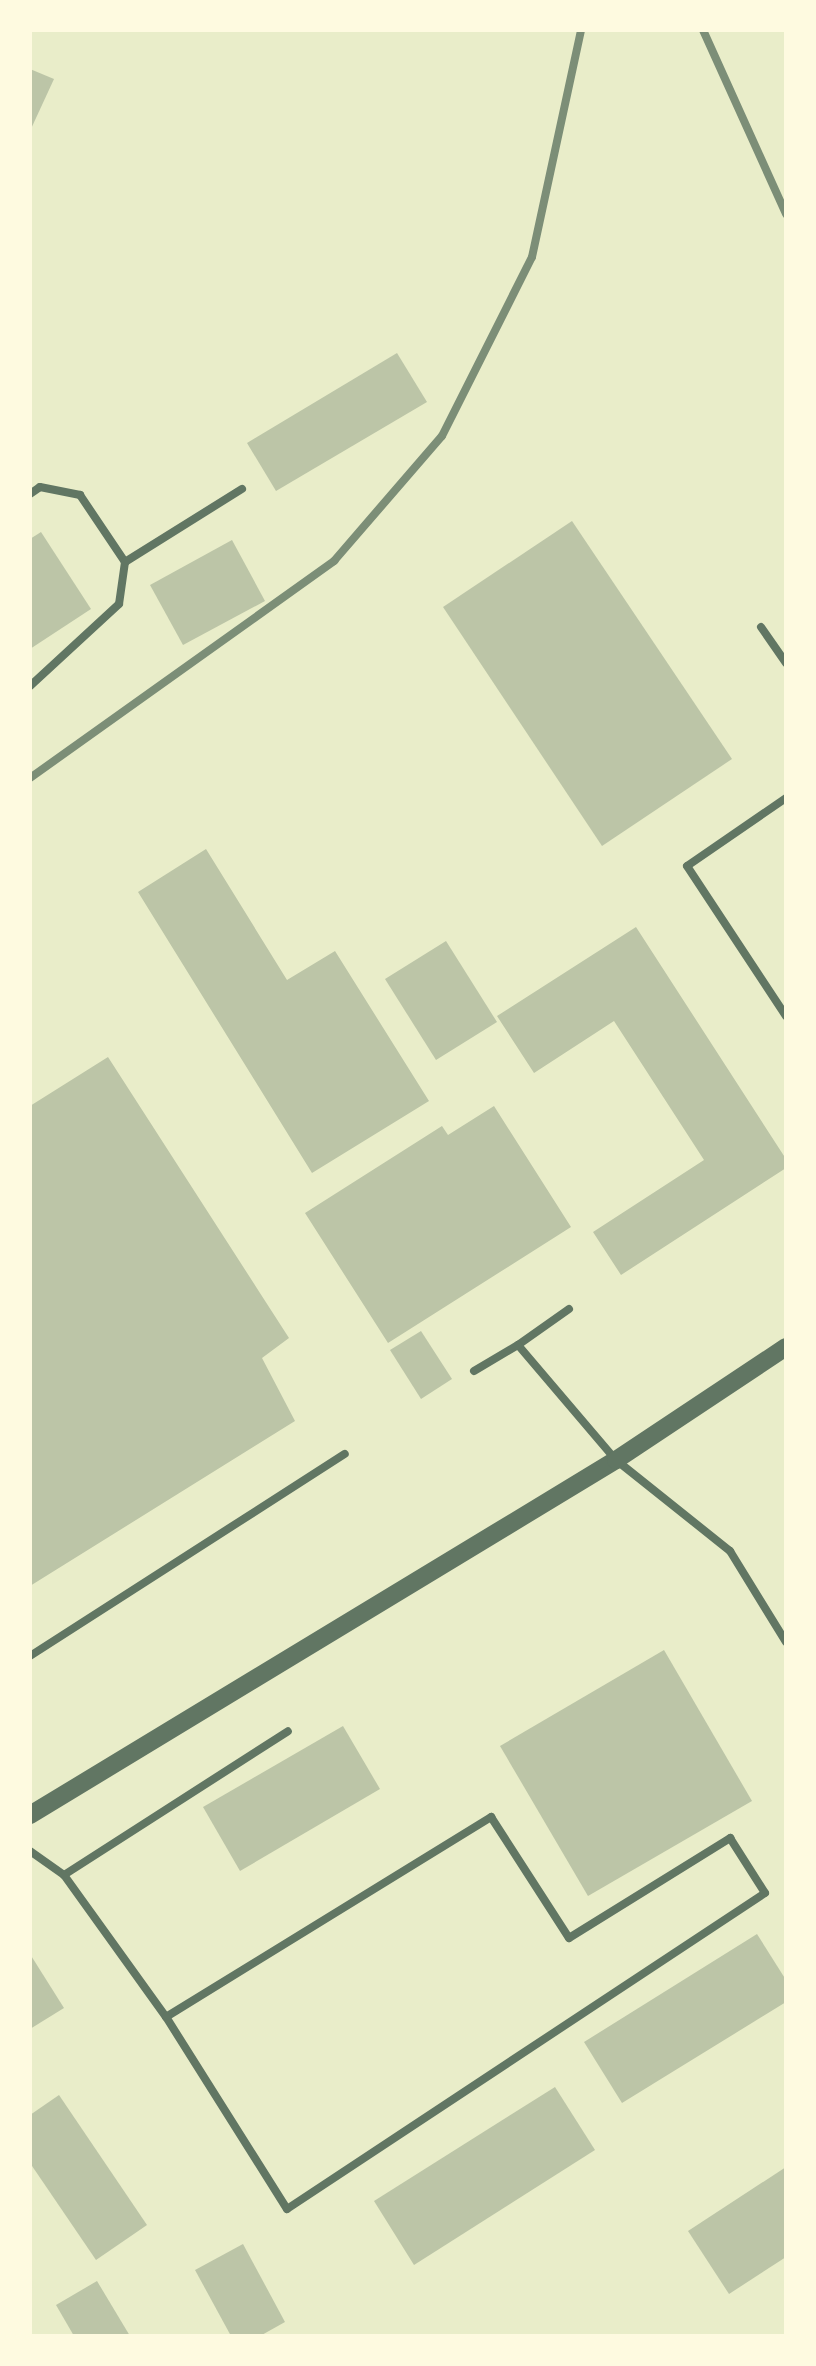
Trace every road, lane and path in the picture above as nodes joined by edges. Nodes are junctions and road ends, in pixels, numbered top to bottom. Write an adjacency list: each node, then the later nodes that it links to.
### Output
1 (242, 489): 3 (lane)
2 (30, 494): 3 (lane)
3 (125, 562): 6 (lane)
4 (761, 627): 5 (lane)
5 (786, 664)
6 (30, 686)
7 (786, 798): 8 (lane)
8 (786, 1016)
9 (569, 1309): 10 (lane)
10 (518, 1345): 12 (lane); 14 (lane)
11 (786, 1347): 14 (street)
12 (474, 1371)
13 (345, 1454): 16 (lane)
14 (616, 1460): 15 (lane); 18 (street)
15 (786, 1642)
16 (30, 1656)
17 (288, 1732): 20 (lane)
18 (30, 1815)
19 (30, 1851): 20 (lane)
20 (64, 1875): 21 (lane)
21 (166, 2018): 21 (lane)

